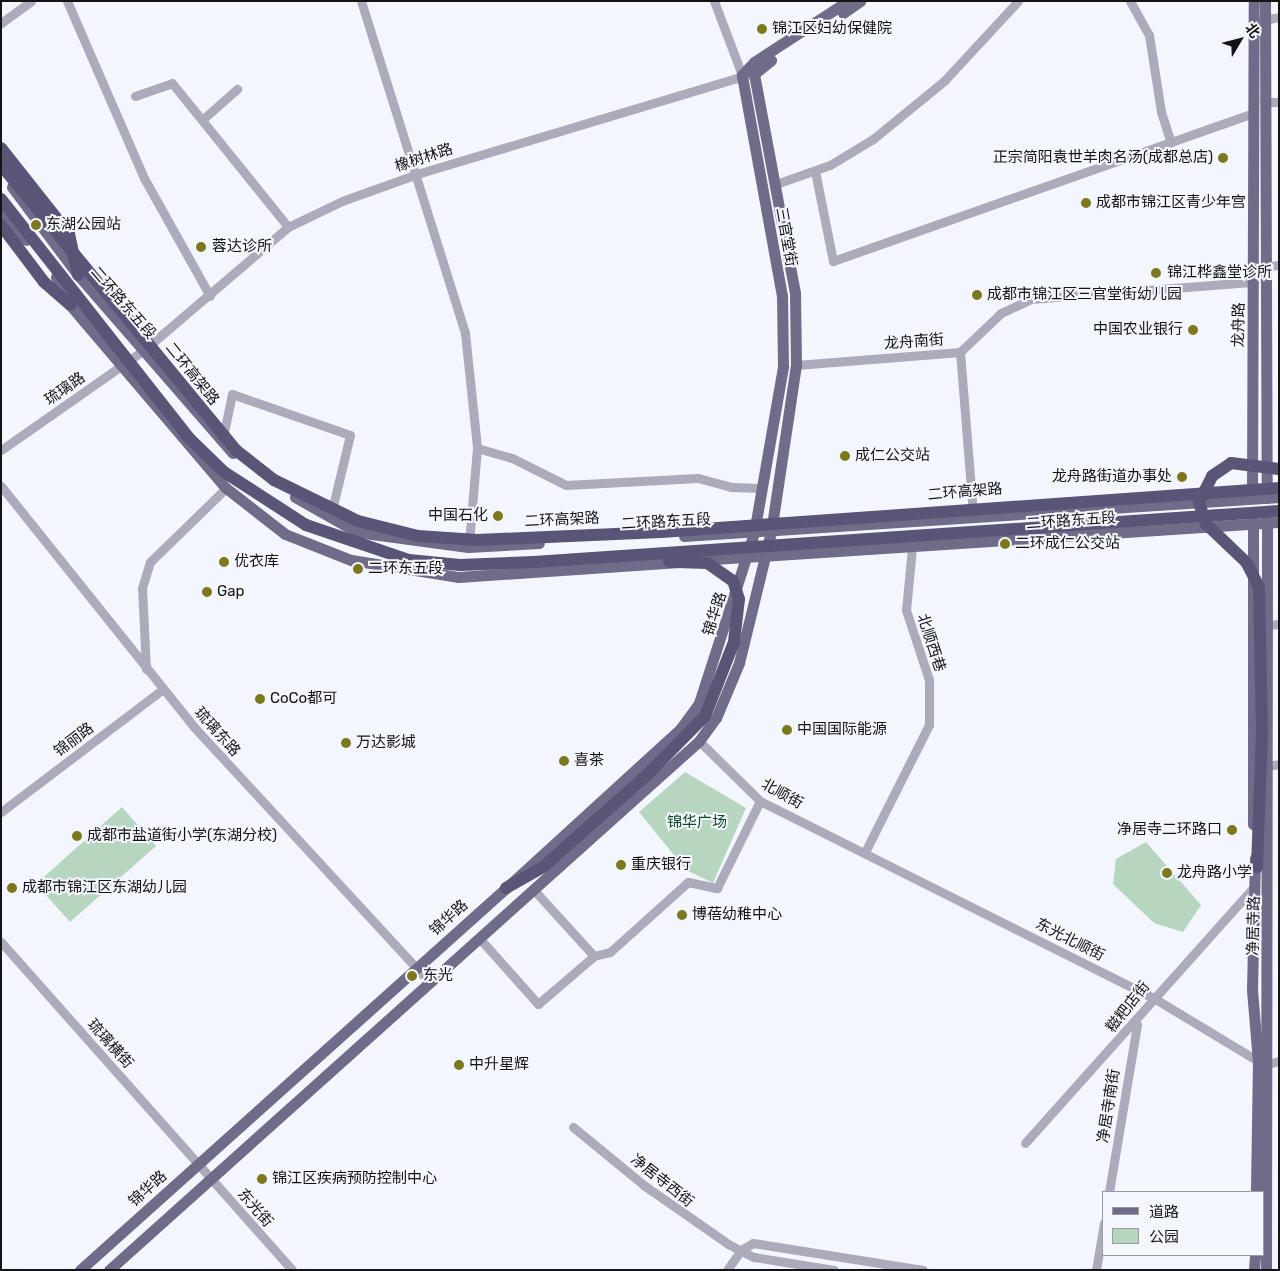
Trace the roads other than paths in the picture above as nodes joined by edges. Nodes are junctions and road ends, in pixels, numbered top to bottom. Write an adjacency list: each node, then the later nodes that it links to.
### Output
1 (31, 1): 13 (street)
2 (67, 1): 36 (street)
3 (361, 1): 27 (street)
4 (714, 1): 15 (street)
5 (848, 1): 15 (main road)
6 (860, 1): 14 (main road)
7 (1018, 1): 25 (street)
8 (1130, 1): 22 (street)
9 (1254, 1): 12 (main road, 龙舟路)
10 (1265, 1): 12 (main road)
11 (1279, 17): 12 (street)
12 (1260, 21): 18 (main road, 净居寺路); 20 (main road, 龙舟路)
13 (1, 23)
14 (754, 74): 15 (street, 橡树林路); 28 (main road, 三官堂街)
15 (742, 75): 27 (street, 橡树林路); 48 (main road, 三官堂街)
16 (237, 89): 21 (street)
17 (135, 96): 21 (street)
18 (1264, 102): 19 (street); 33 (main road, 净居寺路)
19 (1279, 102)
20 (1253, 113): 22 (street); 35 (main road, 龙舟路)
21 (202, 120): 32 (street)
22 (1171, 142): 25 (street)
23 (1, 148): 34 (highway)
24 (1, 165): 49 (highway, 二环高架路)
25 (815, 170): 28 (street)
26 (1, 173): 34 (main road, 二环路东五段)
27 (417, 174): 32 (street, 橡树林路); 43 (street)
28 (776, 184): 40 (main road, 三官堂街)
29 (1, 199): 63 (highway)
30 (1, 210): 37 (main road, 二环路东五段)
31 (1, 225): 37 (highway)
32 (288, 227): 36 (street, 橡树林路)
33 (1274, 266): 50 (main road, 净居寺路)
34 (78, 275): 38 (main road, 二环路东五段)
35 (1254, 282): 39 (street, 龙舟南街); 51 (main road, 龙舟路)
36 (210, 296): 38 (street, 橡树林路)
37 (70, 305): 41 (main road, 二环路东五段)
38 (144, 350): 41 (street, 琉璃路); 42 (main road, 二环路东五段)
39 (960, 352): 40 (street, 龙舟南街); 53 (street)
40 (796, 365): 57 (main road, 三官堂街)
41 (121, 366): 44 (street, 琉璃路); 47 (main road, 二环路东五段)
42 (221, 442): 54 (main road, 二环路东五段); 54 (street)
43 (477, 448): 48 (street); 59 (street)
44 (1, 450)
45 (1279, 469): 72 (highway)
46 (1, 486): 65 (street, 琉璃东路)
47 (226, 488): 62 (main road, 二环路东五段); 65 (street)
48 (761, 488): 58 (main road, 三官堂街)
49 (1279, 488)
50 (1273, 498): 51 (main road, 二环路东五段); 55 (main road, 净居寺路)
51 (1252, 500): 53 (main road, 二环路东五段); 56 (main road, 净居寺路)
52 (1279, 511): 63 (highway)
53 (973, 516): 57 (main road, 二环路东五段)
54 (330, 517): 59 (main road, 二环路东五段)
55 (1273, 522): 56 (main road, 二环路东五段); 64 (main road, 净居寺路)
56 (1253, 523): 60 (main road, 二环路东五段); 72 (main road, 净居寺路)
57 (771, 532): 58 (main road, 二环路东五段); 61 (main road)
58 (754, 533): 59 (main road, 二环路东五段); 62 (main road, 锦华路)
59 (468, 547)
60 (912, 548): 61 (main road, 二环路东五段); 71 (street, 北顺西巷)
61 (765, 556): 62 (main road, 二环路东五段); 67 (main road)
62 (746, 557): 73 (main road, 锦华路)
63 (534, 562): 73 (highway)
64 (1274, 625): 68 (main road, 净居寺路)
65 (146, 669): 66 (street, 琉璃东路)
66 (163, 689): 70 (street, 锦丽路); 79 (street, 琉璃东路)
67 (699, 741): 69 (street, 北顺街); 75 (main road)
68 (1273, 765): 83 (main road, 净居寺路)
69 (760, 801): 71 (street, 北顺街); 78 (street)
70 (1, 812)
71 (865, 852): 81 (street, 东光北顺街)
72 (1257, 867): 74 (main road, 净居寺路)
73 (506, 888): 79 (main road, 锦华路)
74 (1253, 888): 81 (street, 糍粑店街); 83 (main road, 净居寺路)
75 (533, 889): 78 (street); 80 (main road)
76 (481, 940): 78 (street)
77 (1, 942): 86 (street, 琉璃横街)
78 (594, 956)
79 (416, 968): 80 (street, 琉璃东路); 86 (main road, 锦华路)
80 (429, 982): 87 (main road)
81 (1152, 997): 82 (street, 糍粑店街); 83 (street, 东光北顺街)
82 (1137, 1024): 85 (street, 糍粑店街); 88 (street, 净居寺南街)
83 (1268, 1062): 89 (main road, 净居寺路); 101 (main road, 净居寺路)
84 (573, 1127): 91 (street, 净居寺西街)
85 (1025, 1143)
86 (198, 1164): 87 (street, 东光街); 93 (main road, 锦华路)
87 (211, 1178): 94 (main road); 95 (street, 东光街)
88 (1109, 1191)
89 (1256, 1191)
90 (1102, 1235): 99 (street)
91 (740, 1250): 96 (street); 97 (street, 净居寺西街); 98 (street)
92 (1255, 1256): 100 (main road)
93 (80, 1270)
94 (109, 1270)
95 (292, 1270)
96 (727, 1270)
97 (834, 1270)
98 (923, 1270)
99 (1096, 1270)
100 (1254, 1270)
101 (1266, 1270)

